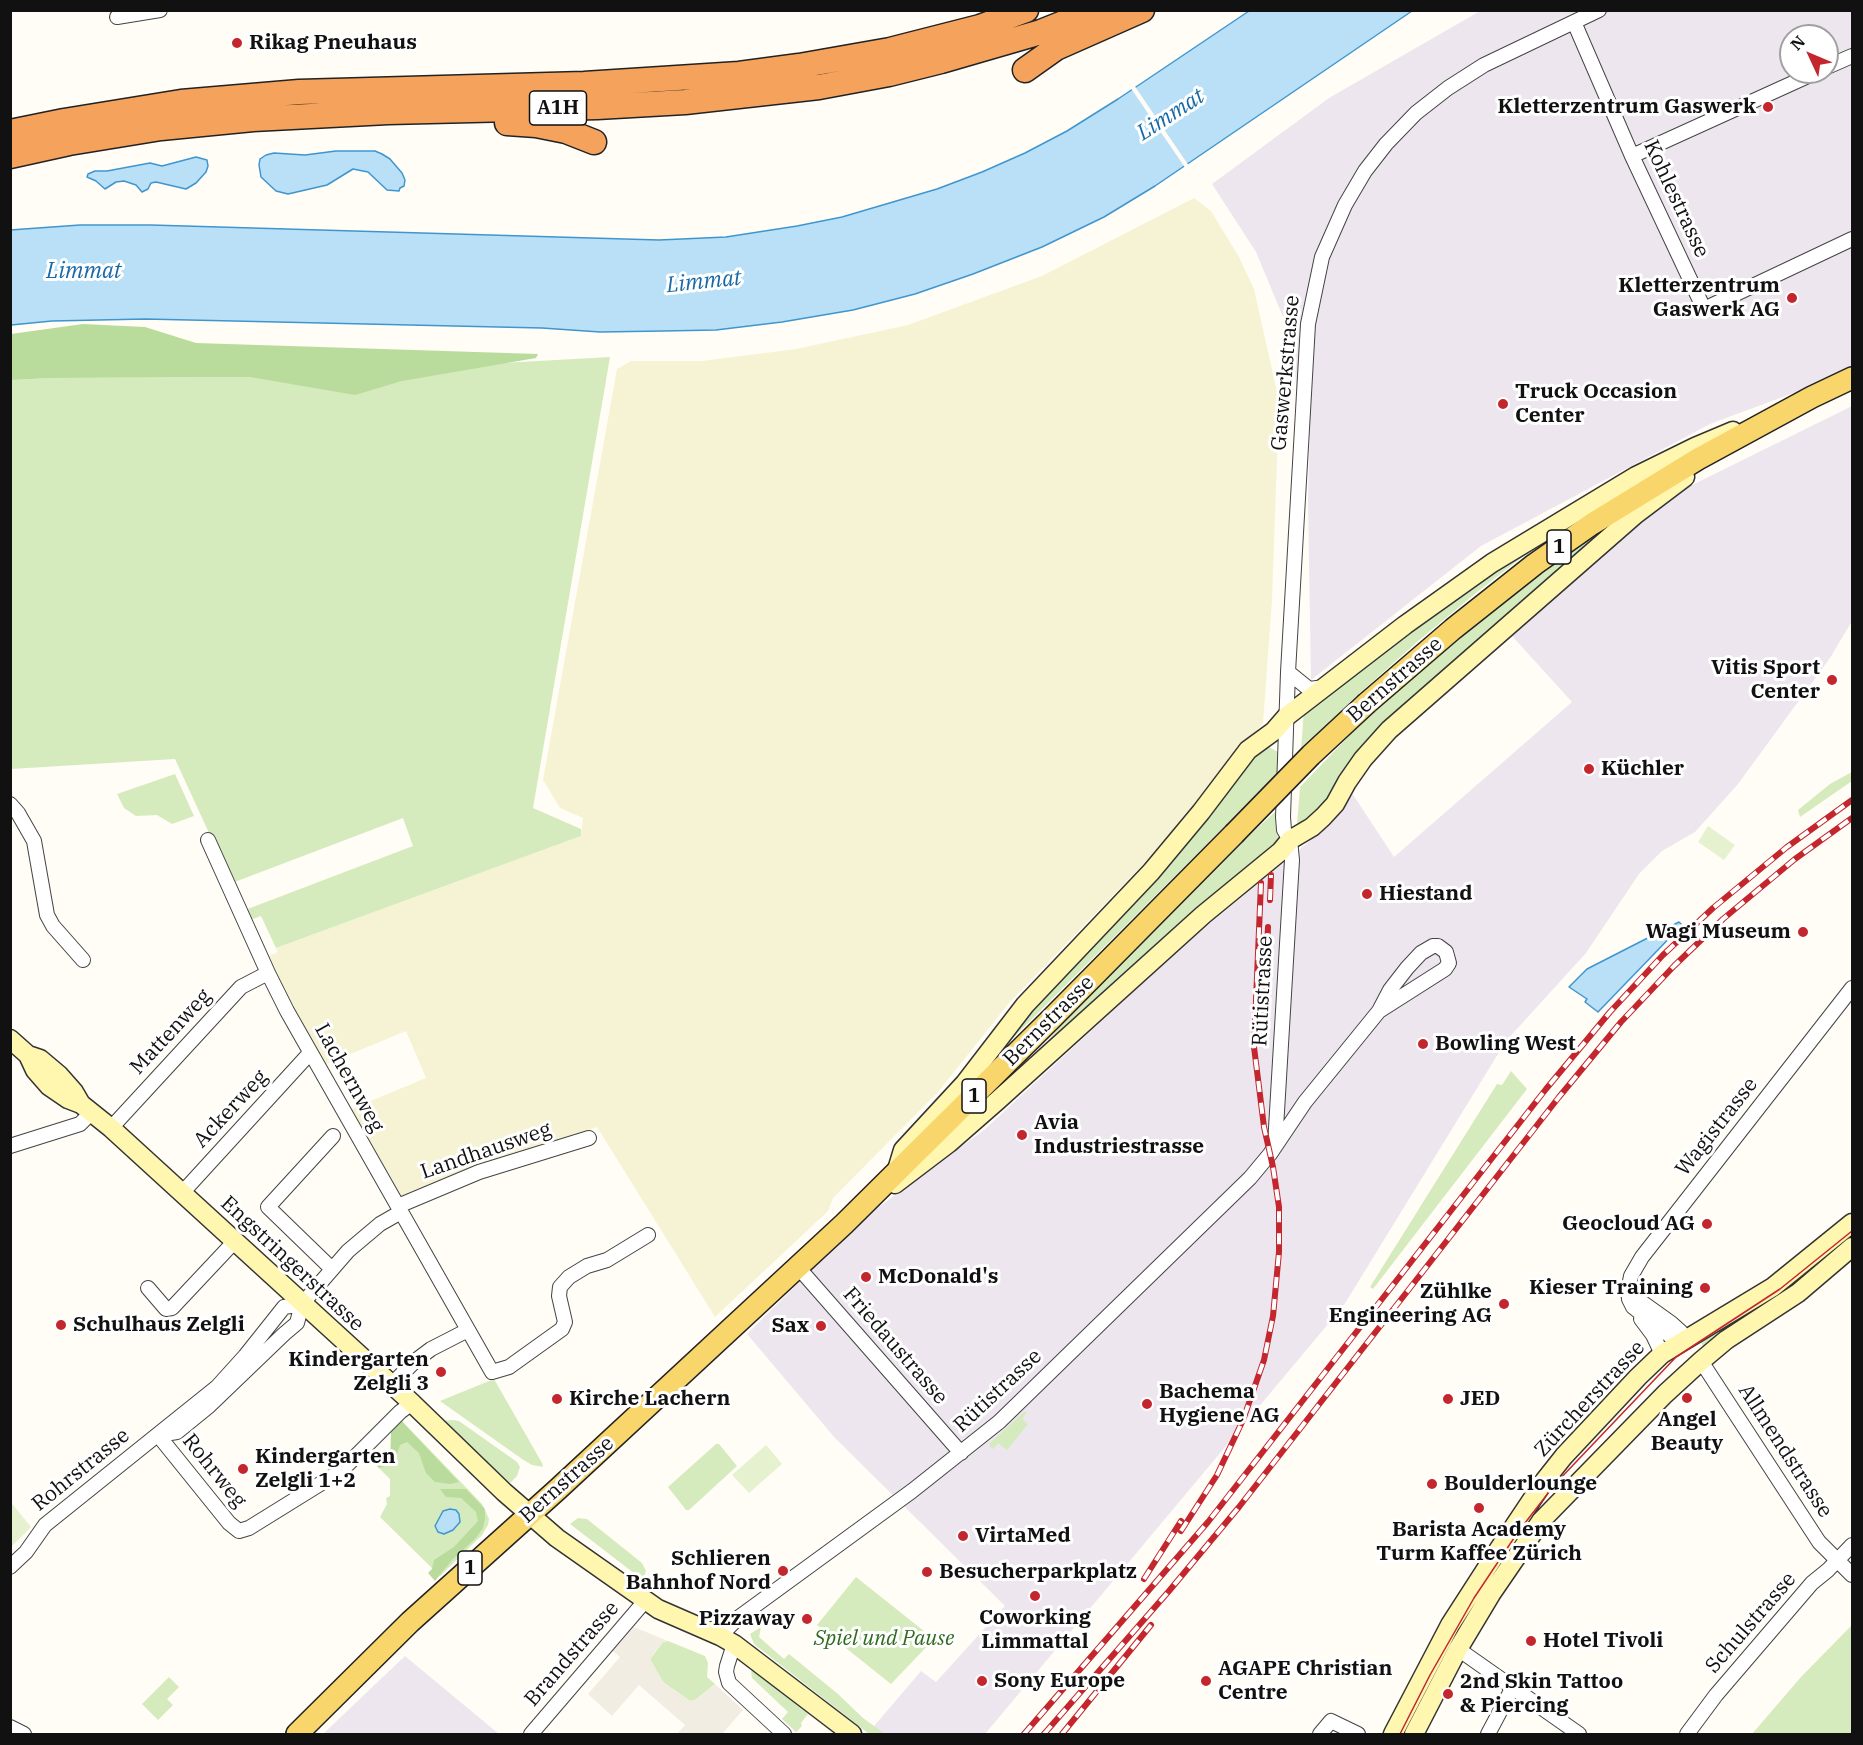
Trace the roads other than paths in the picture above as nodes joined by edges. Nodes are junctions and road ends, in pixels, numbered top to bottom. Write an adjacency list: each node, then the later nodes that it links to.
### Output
1 (160, 10): 6 (street)
2 (1026, 10): 11 (highway, A1H)
3 (1096, 10): 10 (highway, A1H)
4 (1142, 10): 8 (highway)
5 (1599, 10): 7 (street, Gaswerkstrasse)
6 (117, 17)
7 (1574, 22): 14 (street, Kohlestrasse); 19 (street, Gaswerkstrasse)
8 (1025, 70)
9 (1791, 84): 14 (street)
10 (388, 112): 12 (highway); 13 (highway, A1H)
11 (10, 132)
12 (594, 142)
13 (10, 156)
14 (1632, 156): 15 (street, Kohlestrasse)
15 (1852, 239)
16 (1852, 378): 17 (main road, Bernstrasse / 1)
17 (1812, 397): 18 (main road, Bernstrasse / 1); 20 (main road)
18 (1772, 420): 24 (main road); 37 (main road, Bernstrasse / 1, bridge)
19 (1288, 672): 20 (street); 21 (street, Gaswerkstrasse)
20 (1325, 687): 21 (main road)
21 (1287, 716): 24 (street, Gaswerkstrasse); 37 (main road)
22 (10, 804): 25 (street)
23 (208, 840): 26 (street, Lachernweg)
24 (1290, 840): 35 (street, Rütistrasse); 40 (main road)
25 (83, 960)
26 (268, 973): 30 (street, Lachernweg); 32 (street, Mattenweg)
27 (1852, 988): 48 (street, Wagistrasse)
28 (1379, 1011): 28 (street); 35 (street, Rütistrasse)
29 (10, 1039): 31 (main road, Engstringerstrasse)
30 (310, 1053): 38 (street, Ackerweg); 39 (street, Lachernweg)
31 (86, 1108): 32 (main road, Engstringerstrasse); 36 (street)
32 (111, 1128): 38 (main road, Engstringerstrasse)
33 (333, 1136): 46 (street)
34 (589, 1138): 39 (street, Landhausweg)
35 (1275, 1145): 57 (street, Rütistrasse)
36 (10, 1146)
37 (895, 1174): 40 (main road, Bernstrasse / 1)
38 (182, 1193): 43 (main road, Engstringerstrasse)
39 (399, 1209): 46 (street, Landhausweg); 50 (street, Lachernweg)
40 (852, 1216): 45 (main road, Bernstrasse / 1)
41 (1852, 1223): 51 (main road, Zürcherstrasse)
42 (648, 1235): 50 (street, Lachernweg)
43 (235, 1241): 47 (street); 49 (main road, Engstringerstrasse)
44 (1852, 1247): 53 (main road)
45 (797, 1266): 57 (street, Friedaustrasse); 58 (main road, Bernstrasse / 1)
46 (332, 1269): 49 (street, Landhausweg)
47 (148, 1288)
48 (1631, 1303): 51 (street); 52 (street)
49 (302, 1304): 54 (main road, Engstringerstrasse); 56 (street, Rohrstrasse)
50 (468, 1330): 54 (street)
51 (1682, 1341): 52 (main road, Zürcherstrasse); 53 (main road)
52 (1662, 1354): 75 (main road, Zürcherstrasse)
53 (1701, 1361): 60 (street, Allmendstrasse); 65 (main road)
54 (391, 1385): 55 (main road, Engstringerstrasse)
55 (412, 1403): 56 (street, Rohrweg); 58 (main road, Engstringerstrasse)
56 (158, 1435): 61 (street, Rohrstrasse)
57 (961, 1453): 64 (street, Rütistrasse)
58 (529, 1514): 63 (main road, Engstringerstrasse); 69 (main road, Bernstrasse / 1)
59 (1852, 1545): 60 (street, Schulstrasse)
60 (1833, 1565): 62 (street, Allmendstrasse); 79 (street, Schulstrasse)
61 (10, 1568)
62 (1852, 1575)
63 (645, 1601): 64 (main road, Engstringerstrasse); 70 (street, Brandstrasse)
64 (727, 1640): 71 (street); 72 (main road, Engstringerstrasse)
65 (1458, 1649): 66 (street); 76 (main road)
66 (1513, 1687): 77 (street); 78 (street)
67 (10, 1726): 68 (street)
68 (24, 1734)
69 (297, 1734)
70 (531, 1734)
71 (784, 1734)
72 (852, 1734)
73 (1320, 1734): 74 (street)
74 (1358, 1734)
75 (1393, 1734)
76 (1414, 1734)
77 (1488, 1734)
78 (1579, 1734)
79 (1687, 1734)

